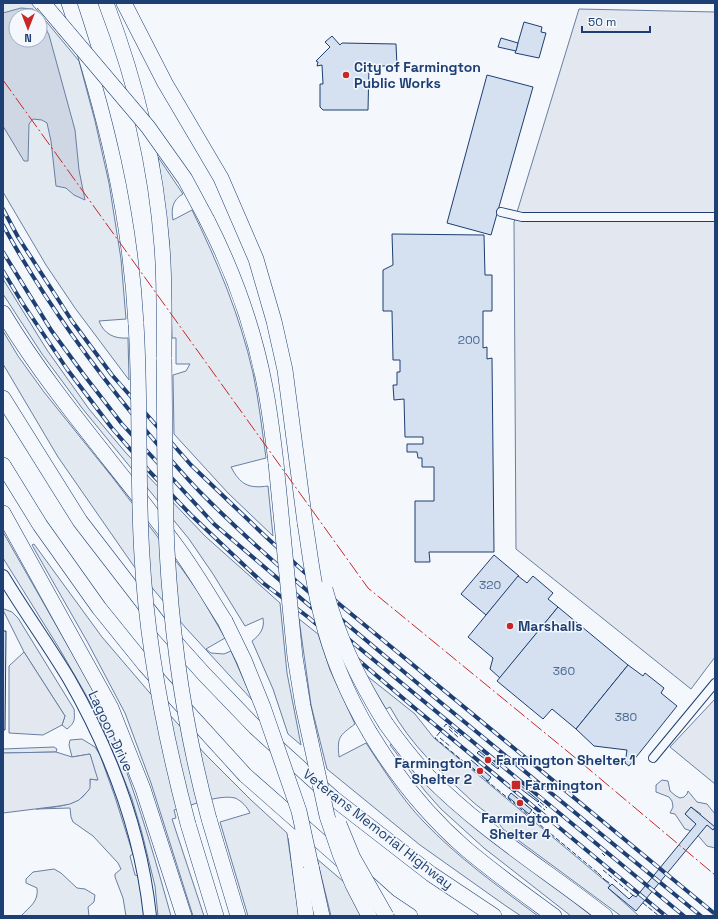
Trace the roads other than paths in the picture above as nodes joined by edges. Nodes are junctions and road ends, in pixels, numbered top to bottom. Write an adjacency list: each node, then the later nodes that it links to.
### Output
1 (43, 3): 15 (highway, bridge)
2 (69, 3): 21 (highway, bridge)
3 (106, 3): 22 (highway, bridge)
4 (124, 3): 11 (highway)
5 (501, 212): 6 (street)
6 (715, 216)
7 (3, 313): 16 (highway, bridge)
8 (3, 398): 28 (highway, Veterans Memorial Highway)
9 (3, 465): 27 (highway)
10 (3, 513): 17 (highway)
11 (305, 522): 29 (highway, bridge); 30 (highway, bridge)
12 (3, 576): 18 (street, Lagoon Drive)
13 (715, 683): 14 (street)
14 (653, 758)
15 (318, 773): 25 (highway, bridge); 26 (highway, bridge)
16 (305, 863): 23 (highway); 24 (highway)
17 (168, 869): 19 (highway); 20 (highway)
18 (150, 916)
19 (179, 916)
20 (184, 916)
21 (216, 916)
22 (238, 916)
23 (306, 916)
24 (322, 916)
25 (369, 916)
26 (386, 916)
27 (410, 916)
28 (494, 916)
29 (554, 916)
30 (605, 916)

